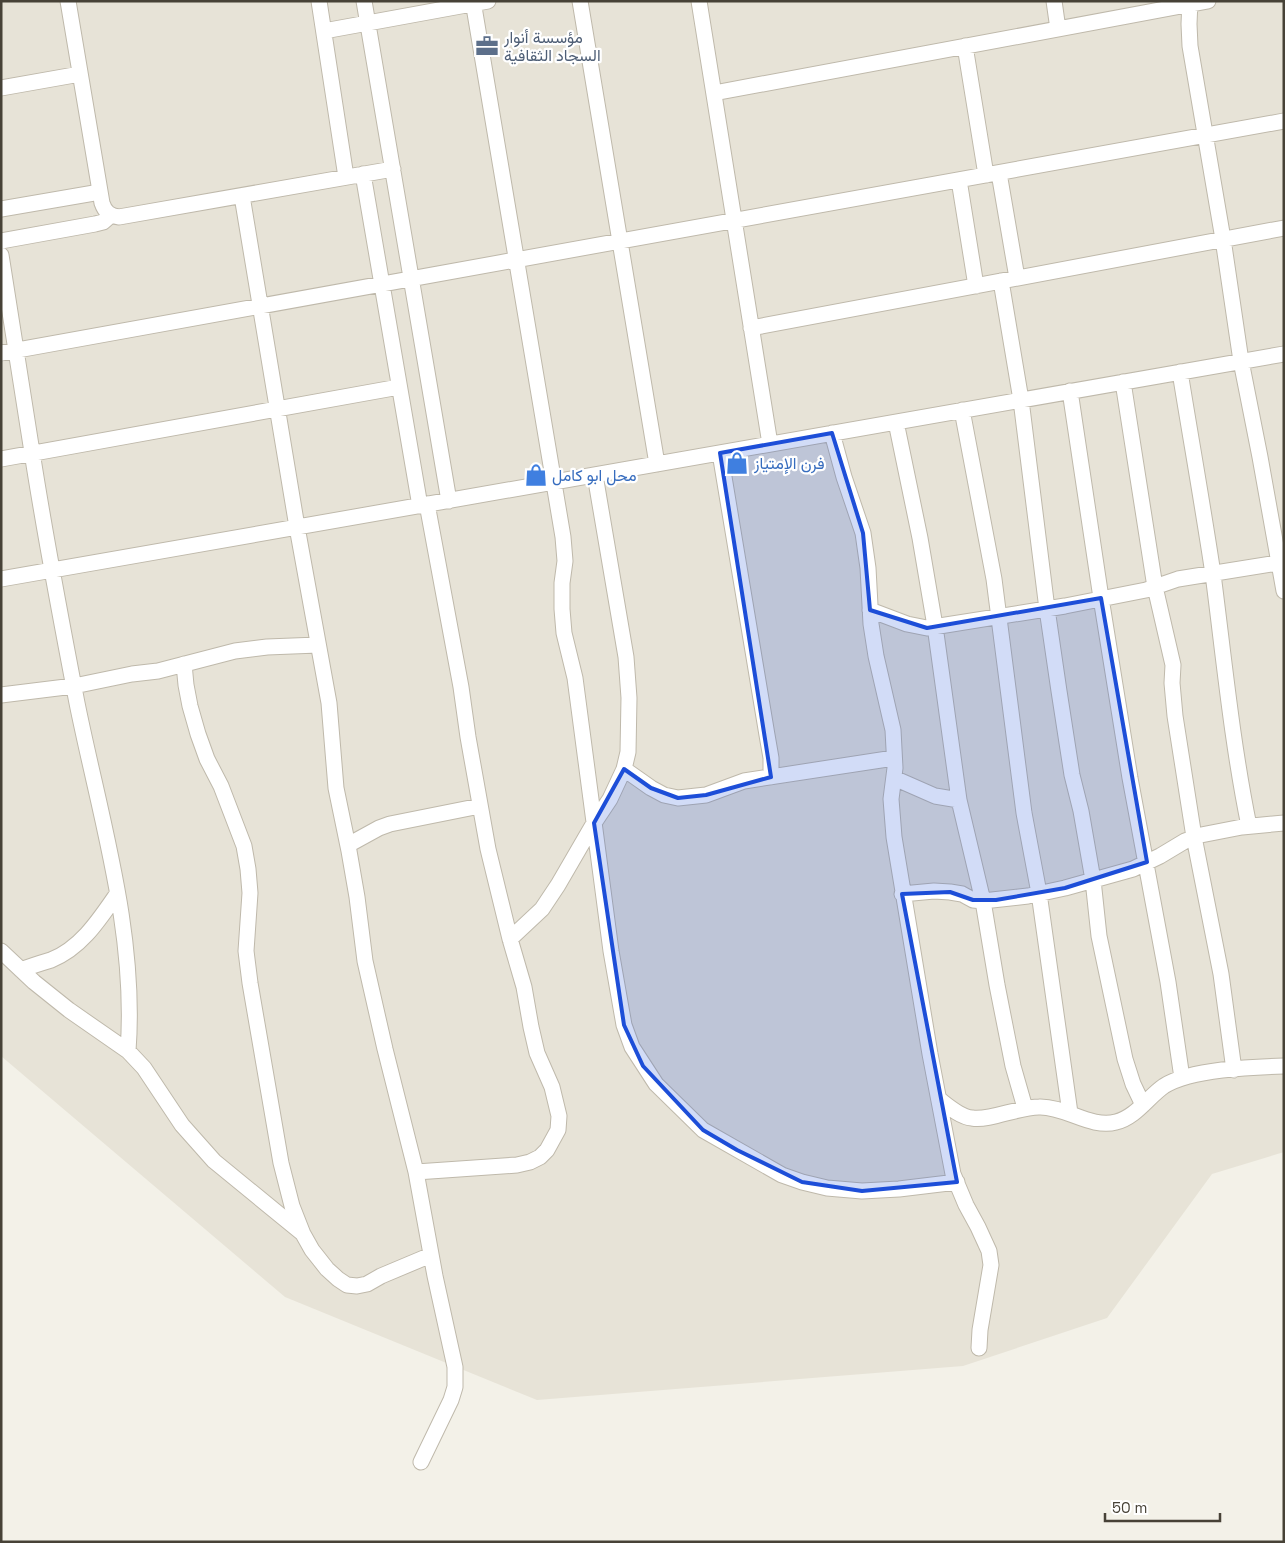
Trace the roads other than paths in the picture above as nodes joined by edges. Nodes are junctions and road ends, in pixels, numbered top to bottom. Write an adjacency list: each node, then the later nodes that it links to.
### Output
1 (68, 1): 14 (street)
2 (319, 1): 12 (street)
3 (364, 1): 10 (street)
4 (580, 1): 32 (street)
5 (699, 1): 16 (street)
6 (1054, 1): 11 (street)
7 (1208, 1): 9 (street)
8 (478, 2): 10 (street); 34 (street)
9 (1190, 3): 11 (street); 18 (street)
10 (368, 23): 12 (street); 19 (street)
11 (1058, 29): 13 (street)
12 (324, 31): 22 (street)
13 (965, 46): 16 (street); 21 (street)
14 (80, 74): 15 (street); 24 (street)
15 (1, 88)
16 (714, 93): 28 (street)
17 (1284, 121): 18 (street)
18 (1204, 136): 21 (street); 30 (street)
19 (393, 169): 20 (street); 36 (street)
20 (363, 174): 22 (street); 38 (street)
21 (993, 174): 23 (street); 35 (street)
22 (346, 177): 25 (street)
23 (959, 180): 28 (street); 39 (street)
24 (100, 192): 26 (street); 27 (street)
25 (242, 196): 27 (street); 40 (street)
26 (1, 209)
27 (111, 215): 31 (street)
28 (734, 221): 32 (street); 41 (street)
29 (1284, 228): 30 (street)
30 (1223, 239): 35 (street); 44 (street)
31 (1, 241)
32 (620, 242): 34 (street); 58 (street)
33 (1, 255): 42 (street)
34 (516, 260): 36 (street); 60 (street)
35 (1017, 278): 37 (street)
36 (412, 279): 38 (street); 61 (street)
37 (1000, 281): 39 (street); 49 (street)
38 (382, 284): 40 (street); 47 (street)
39 (976, 286): 41 (street)
40 (260, 306): 42 (street); 50 (street)
41 (751, 328): 54 (street)
42 (9, 351): 56 (street)
43 (1284, 354): 44 (street)
44 (1241, 362): 45 (street); 64 (street)
45 (1180, 372): 46 (street); 66 (street)
46 (1123, 382): 48 (street); 68 (street)
47 (399, 387): 50 (street); 62 (street)
48 (1070, 391): 49 (street); 70 (street)
49 (1021, 400): 51 (street); 71 (street)
50 (278, 409): 56 (street); 63 (street)
51 (962, 410): 52 (street); 73 (street)
52 (896, 422): 53 (street); 74 (street)
53 (832, 433): 54 (street); 72 (street)
54 (770, 444): 55 (street)
55 (720, 452): 58 (street); 81 (street)
56 (32, 454): 57 (street); 65 (street)
57 (1, 459)
58 (657, 464): 59 (street)
59 (595, 475): 60 (street); 80 (street)
60 (553, 482): 61 (street); 85 (street)
61 (449, 500): 62 (street)
62 (423, 505): 63 (street); 84 (street)
63 (297, 528): 65 (street); 75 (street)
64 (1282, 563): 66 (street); 69 (street)
65 (53, 570): 67 (street); 77 (street)
66 (1212, 573): 68 (street); 87 (street)
67 (1, 579)
68 (1155, 587): 70 (street); 88 (street)
69 (1284, 591)
70 (1101, 598): 71 (street); 90 (street)
71 (1047, 608): 73 (street); 91 (street)
72 (870, 610): 74 (street); 79 (street)
73 (998, 616): 74 (street); 92 (street)
74 (935, 626): 83 (street)
75 (318, 645): 76 (street); 89 (street)
76 (184, 664): 77 (street); 109 (street)
77 (74, 686): 78 (street); 93 (street)
78 (1, 695)
79 (894, 758): 81 (street); 82 (street)
80 (624, 769): 81 (street); 85 (street)
81 (771, 777)
82 (894, 778): 83 (street); 94 (street)
83 (959, 800): 95 (street)
84 (480, 806): 89 (street); 96 (street)
85 (594, 823): 96 (street); 108 (street)
86 (1284, 823): 87 (street)
87 (1248, 826): 88 (street)
88 (1194, 838): 90 (street); 101 (street)
89 (348, 844): 107 (street)
90 (1147, 862): 91 (street); 102 (street)
91 (1092, 880): 92 (street); 104 (street)
92 (1039, 893): 95 (street); 106 (street)
93 (117, 894): 98 (street); 99 (street)
94 (902, 894): 95 (street); 103 (street)
95 (983, 901): 105 (street)
96 (510, 939): 107 (street)
97 (1, 951): 98 (street)
98 (21, 970): 99 (street)
99 (128, 1051): 109 (street)
100 (1284, 1066): 101 (street)
101 (1234, 1070): 102 (street)
102 (1182, 1078): 104 (street)
103 (939, 1099): 105 (street); 108 (street)
104 (1143, 1106): 106 (street)
105 (1026, 1108): 106 (street)
106 (1070, 1113)
107 (416, 1172): 110 (street)
108 (957, 1182): 111 (street)
109 (303, 1234): 110 (street)
110 (431, 1255): 112 (street)
111 (979, 1348)
112 (421, 1462)

